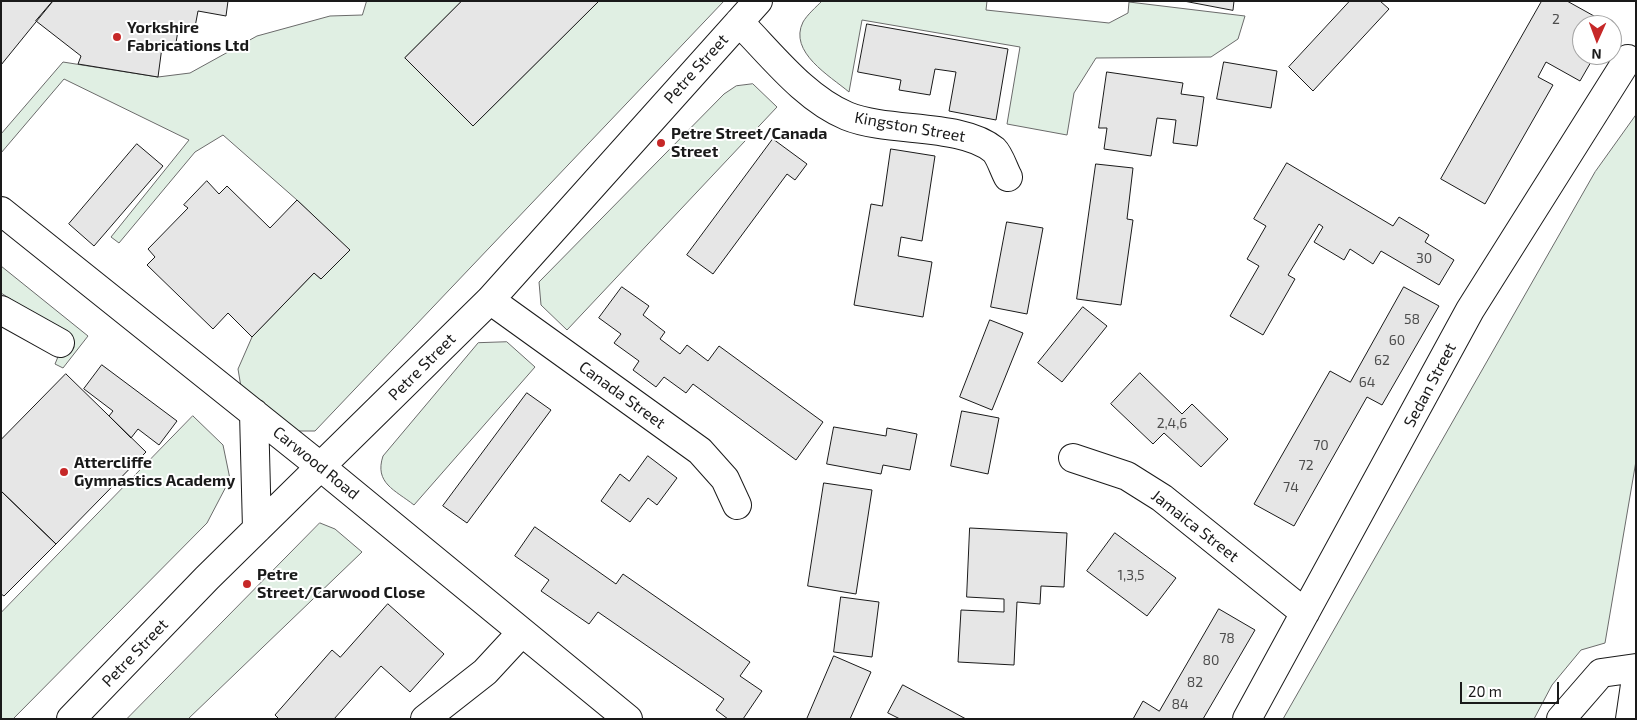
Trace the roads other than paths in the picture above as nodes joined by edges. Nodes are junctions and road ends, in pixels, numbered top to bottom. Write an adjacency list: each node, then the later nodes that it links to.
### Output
1 (758, 1): 2 (street, Petre Street)
2 (739, 22): 4 (street, Kingston Street); 6 (street, Petre Street)
3 (1628, 59): 14 (street, Sedan Street)
4 (1008, 177)
5 (1, 211): 9 (street, Carwood Road)
6 (490, 300): 11 (street, Petre Street); 12 (street, Canada Street)
7 (1, 310): 8 (street)
8 (60, 343)
9 (254, 413): 11 (street, Carwood Road); 13 (street)
10 (1073, 458): 14 (street, Jamaica Street)
11 (321, 467): 13 (street, Petre Street); 15 (street, Carwood Road)
12 (737, 505)
13 (257, 529): 18 (street, Petre Street)
14 (1305, 612): 21 (street, Sedan Street)
15 (522, 632): 19 (street); 20 (street, Carwood Road)
16 (1636, 668): 22 (street)
17 (1636, 678): 23 (street)
18 (71, 719)
19 (425, 719)
20 (628, 719)
21 (1246, 719)
22 (1561, 719)
23 (1630, 719)

